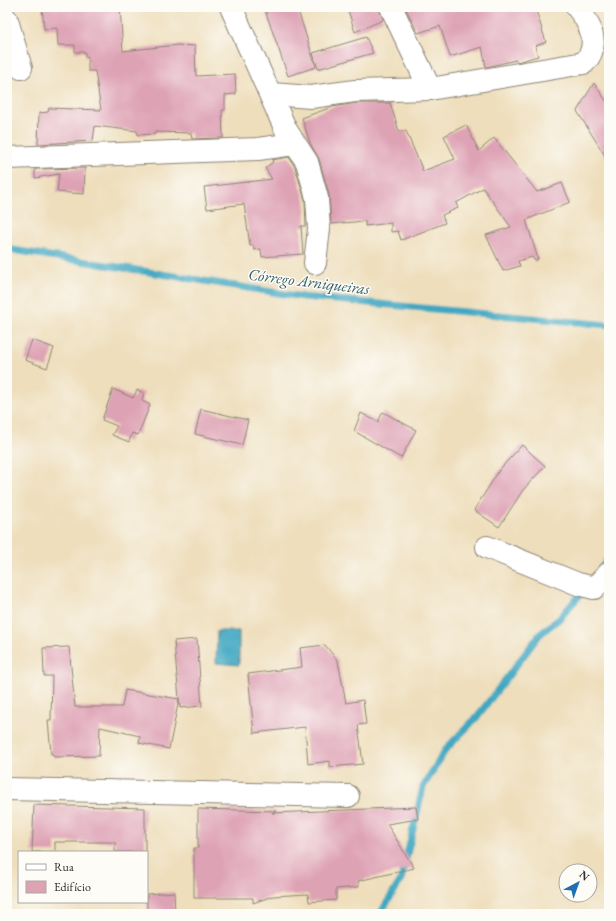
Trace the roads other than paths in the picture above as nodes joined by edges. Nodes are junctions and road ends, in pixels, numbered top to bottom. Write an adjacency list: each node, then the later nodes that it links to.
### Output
1 (231, 7): 7 (street)
2 (391, 7): 6 (street)
3 (577, 7): 6 (street)
4 (7, 20): 5 (street)
5 (21, 68)
6 (430, 89): 7 (street)
7 (271, 94): 8 (street)
8 (294, 144): 9 (street); 10 (street)
9 (7, 158)
10 (315, 263)
11 (487, 547): 12 (street)
12 (609, 573)
13 (7, 789): 14 (street)
14 (348, 796)

